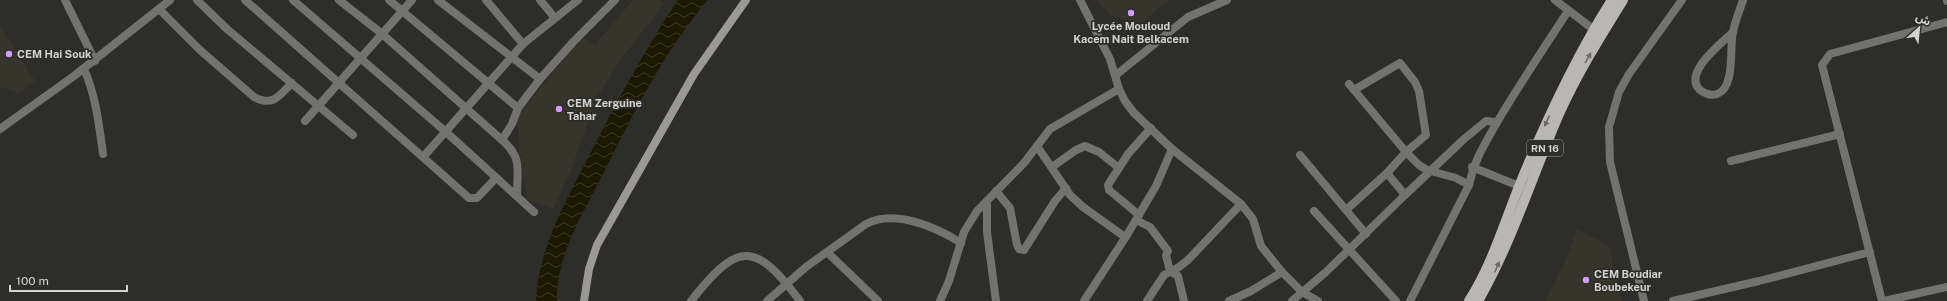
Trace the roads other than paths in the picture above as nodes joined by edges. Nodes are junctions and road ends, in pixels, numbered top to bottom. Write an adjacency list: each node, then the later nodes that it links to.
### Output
1 (65, 0): 33 (street)
2 (170, 0): 22 (street)
3 (197, 0): 39 (street)
4 (245, 0): 37 (street)
5 (293, 0): 32 (street)
6 (339, 0): 29 (street)
7 (389, 0): 24 (street)
8 (412, 0): 24 (street)
9 (438, 0): 31 (street)
10 (486, 0): 30 (street)
11 (540, 0): 25 (street)
12 (578, 0): 25 (street)
13 (615, 0): 36 (street)
14 (746, 0): 88 (main road)
15 (1080, 0): 35 (street)
16 (1227, 0): 35 (street)
17 (1555, 0): 23 (street)
18 (1612, 0): 27 (main road, RN 16)
19 (1623, 0): 67 (main road, RN 16, one-way to 19)
20 (1682, 0): 105 (street)
21 (1743, 0): 28 (street)
22 (159, 9): 33 (street); 39 (street)
23 (1568, 10): 27 (street); 45 (street)
24 (402, 11): 29 (street); 38 (street)
25 (555, 18): 30 (street)
26 (1947, 22): 49 (street)
27 (1593, 29): 67 (main road, RN 16, one-way to 67)
28 (1732, 32): 28 (street)
29 (382, 33): 32 (street); 42 (street)
30 (523, 44): 31 (street)
31 (512, 57): 36 (street); 38 (street)
32 (359, 59): 37 (street); 48 (street)
33 (95, 60): 34 (street)
34 (84, 69): 47 (street); 55 (street)
35 (1116, 75): 40 (street)
36 (540, 80): 43 (street)
37 (338, 82): 41 (street); 57 (street)
38 (489, 82): 42 (street); 43 (street)
39 (292, 83): 41 (street)
40 (1119, 89): 46 (street); 52 (street)
41 (318, 106): 44 (street); 50 (street)
42 (467, 108): 48 (street); 51 (street)
43 (518, 108): 51 (street)
44 (305, 121)
45 (1497, 122): 61 (street); 62 (street)
46 (1151, 128): 53 (street); 60 (street)
47 (0, 129)
48 (446, 132): 57 (street); 64 (street)
49 (1840, 134): 58 (street); 82 (street)
50 (353, 135)
51 (502, 140): 70 (street)
52 (1038, 146): 59 (street); 68 (street)
53 (1172, 149): 72 (street); 76 (street)
54 (1406, 152): 54 (street); 62 (street); 63 (street)
55 (103, 154)
56 (1300, 155): 73 (street)
57 (424, 156): 64 (street)
58 (1731, 161)
59 (1052, 167): 60 (street); 66 (street)
60 (1119, 168): 76 (street)
61 (1472, 168): 65 (street); 67 (street)
62 (1432, 171): 65 (street); 69 (street)
63 (1387, 173): 69 (street); 73 (street)
64 (496, 178): 70 (street)
65 (1469, 185): 102 (street)
66 (1066, 188): 68 (street); 78 (street)
67 (1524, 188): 103 (main road, RN 16); 104 (main road, RN 16, one-way to 67)
68 (996, 191): 71 (street)
69 (1406, 195): 77 (street)
70 (517, 196): 75 (street)
71 (987, 200): 79 (street); 94 (street)
72 (1241, 204): 83 (street); 84 (street)
73 (1346, 210): 77 (street)
74 (1314, 211): 80 (street)
75 (534, 212)
76 (1137, 218): 78 (street); 83 (street)
77 (1366, 234): 80 (street)
78 (1125, 237): 95 (street)
79 (961, 243): 81 (street); 93 (street)
80 (1350, 250): 87 (street); 101 (street)
81 (827, 252): 85 (street); 92 (street)
82 (1870, 252): 106 (street); 107 (street)
83 (1170, 270): 96 (street); 97 (street)
84 (1282, 272): 87 (street); 98 (street)
85 (787, 283): 89 (street); 90 (street); 91 (street)
86 (1947, 287): 107 (street)
87 (1302, 292): 99 (street); 100 (street)
88 (584, 301)
89 (691, 301)
90 (767, 301)
91 (800, 301)
92 (878, 301)
93 (940, 301)
94 (996, 301)
95 (1084, 301)
96 (1147, 301)
97 (1184, 301)
98 (1229, 301)
99 (1292, 301)
100 (1318, 301)
101 (1396, 301)
102 (1410, 301)
103 (1469, 301)
104 (1478, 301)
105 (1644, 301)
106 (1673, 301)
107 (1883, 301)

